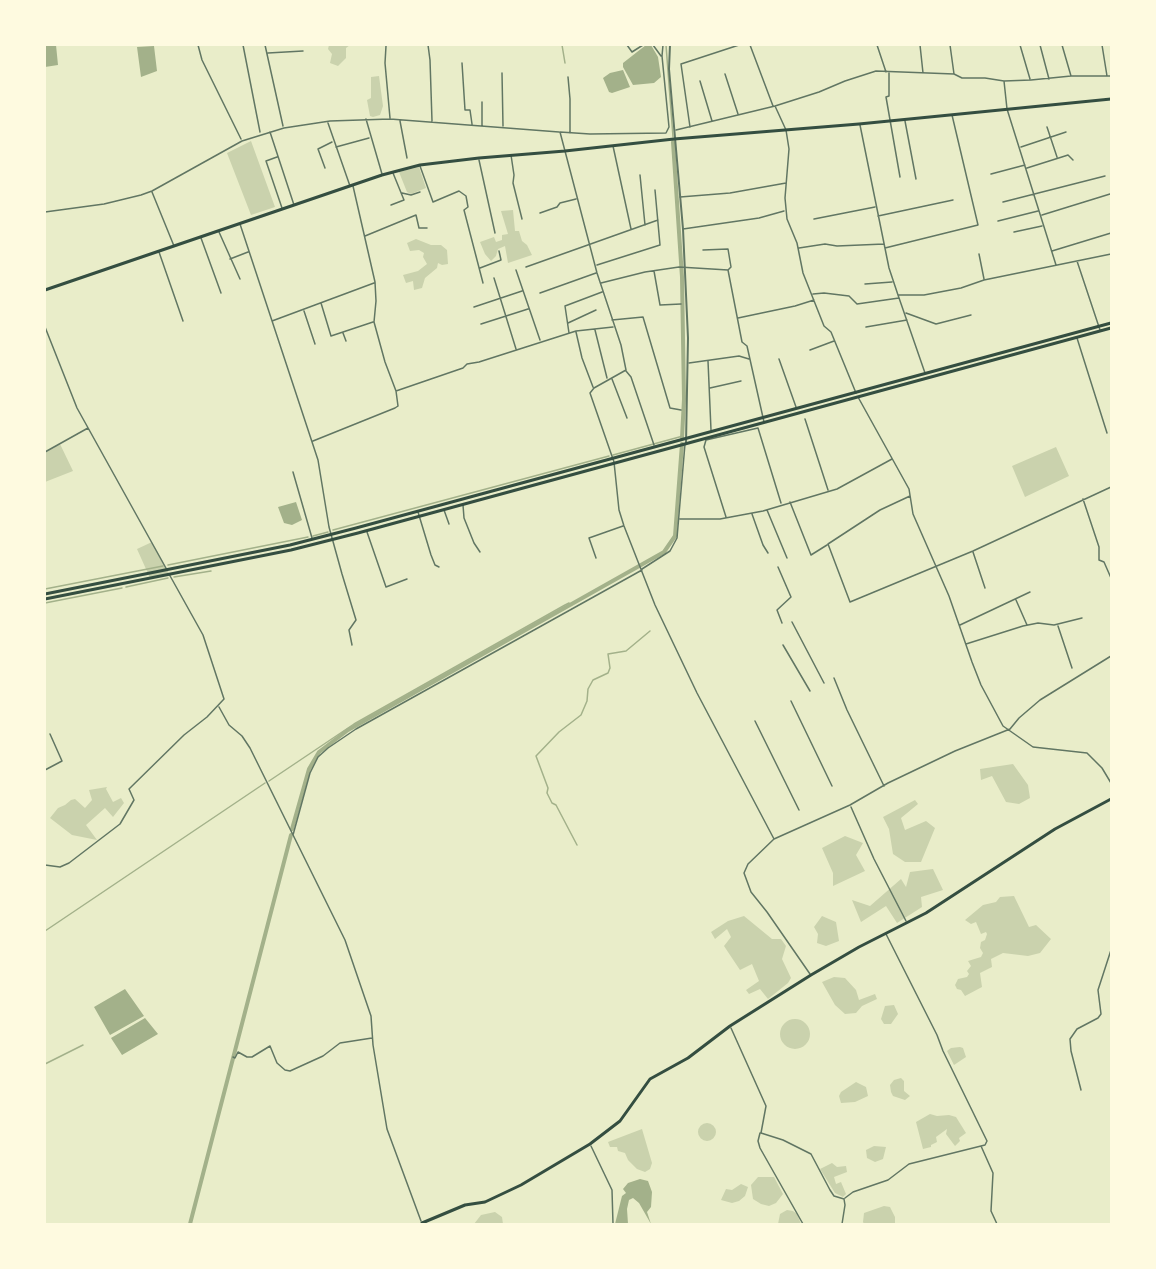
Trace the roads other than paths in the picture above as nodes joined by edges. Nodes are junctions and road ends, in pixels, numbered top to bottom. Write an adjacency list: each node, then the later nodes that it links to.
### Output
1 (198, 45): 68 (street)
2 (243, 45): 64 (street)
3 (265, 45): 21 (street)
4 (428, 45): 49 (street)
5 (627, 45): 6 (street)
6 (643, 45)
7 (653, 45): 22 (street)
8 (663, 45): 22 (street)
9 (670, 45): 60 (street)
10 (739, 45): 57 (street)
11 (750, 45): 39 (street)
12 (877, 45): 24 (street)
13 (920, 45): 27 (street)
14 (950, 45): 28 (street)
15 (1020, 45): 34 (street)
16 (1040, 45): 33 (street)
17 (1062, 45): 29 (street)
18 (1102, 45): 30 (street)
19 (386, 46): 44 (street)
20 (303, 51): 21 (street)
21 (266, 53): 56 (street)
22 (662, 56): 63 (street)
23 (462, 63): 52 (street)
24 (887, 72): 27 (street); 39 (street); 47 (street)
25 (502, 74): 54 (street)
26 (725, 74): 42 (street)
27 (923, 74): 28 (street)
28 (954, 74): 36 (street)
29 (1071, 76): 30 (street); 33 (street)
30 (1107, 76): 31 (street)
31 (1111, 76)
32 (568, 77): 63 (street)
33 (1048, 79): 34 (street)
34 (1030, 80): 36 (street)
35 (700, 81): 50 (street)
36 (1004, 81): 40 (street)
37 (1111, 99): 40 (main road)
38 (482, 102): 53 (street)
39 (774, 106): 42 (street); 58 (street)
40 (1008, 109): 41 (main road); 72 (street)
41 (952, 114): 46 (main road); 132 (street)
42 (738, 115): 50 (street)
43 (366, 119): 44 (street); 48 (street); 66 (street)
44 (390, 119): 45 (street)
45 (400, 119): 49 (street); 76 (street)
46 (905, 119): 47 (main road); 89 (street)
47 (889, 120): 51 (main road); 88 (street)
48 (327, 122): 56 (street); 69 (street)
49 (432, 122): 52 (street)
50 (712, 122): 57 (street)
51 (860, 124): 58 (main road); 104 (street)
52 (472, 125): 53 (street)
53 (482, 126): 54 (street)
54 (503, 127): 61 (street)
55 (1047, 127): 65 (street)
56 (284, 128): 59 (street)
57 (690, 128): 60 (street)
58 (786, 130): 67 (main road); 90 (street)
59 (269, 131): 64 (street); 75 (street)
60 (675, 131): 67 (street)
61 (560, 132): 63 (street); 73 (street)
62 (1066, 132): 65 (street)
63 (570, 133)
64 (260, 134): 68 (street)
65 (1050, 137): 72 (street); 78 (street)
66 (370, 138): 71 (street); 85 (street)
67 (676, 139): 70 (main road); 98 (street)
68 (242, 141): 93 (street)
69 (333, 142): 71 (street); 82 (street)
70 (613, 145): 73 (main road); 121 (street)
71 (335, 147): 91 (street)
72 (1020, 147): 81 (street)
73 (565, 151): 74 (main road); 99 (street)
74 (511, 155): 77 (main road); 112 (street)
75 (278, 157): 102 (street); 105 (street)
76 (407, 158)
77 (478, 158): 80 (main road); 124 (street)
78 (1057, 158): 79 (street); 81 (street)
79 (1073, 160)
80 (420, 165): 83 (main road); 146 (street)
81 (1025, 167): 84 (street); 96 (street)
82 (325, 168)
83 (393, 172): 85 (main road); 95 (street)
84 (991, 174)
85 (382, 175): 91 (main road)
86 (640, 175): 117 (street)
87 (1105, 176): 96 (street)
88 (900, 177)
89 (916, 179)
90 (786, 183): 98 (street); 106 (street)
91 (351, 185): 102 (main road); 126 (street)
92 (655, 190): 114 (street)
93 (152, 191): 108 (street); 130 (street)
94 (420, 192): 95 (street)
95 (401, 193): 103 (street)
96 (1034, 194): 101 (street); 107 (street)
97 (1110, 194): 110 (street)
98 (680, 197): 120 (street)
99 (577, 198): 109 (street); 129 (street)
100 (953, 200): 111 (street)
101 (1003, 202)
102 (294, 205): 105 (main road)
103 (391, 205)
104 (876, 206): 111 (street); 113 (street)
105 (282, 209): 116 (main road)
106 (785, 210): 120 (street); 131 (street)
107 (1040, 210): 110 (street); 115 (street)
108 (45, 212)
109 (540, 213)
110 (1041, 215): 118 (street)
111 (878, 216): 128 (street)
112 (522, 219)
113 (814, 219)
114 (658, 220): 117 (street); 142 (street)
115 (998, 221)
116 (240, 224): 122 (main road); 137 (street)
117 (645, 225): 121 (street)
118 (1044, 226): 123 (street); 135 (street)
119 (427, 228): 126 (street)
120 (683, 229): 145 (street)
121 (632, 230): 129 (street)
122 (219, 231): 127 (main road); 140 (street)
123 (1014, 232)
124 (495, 233)
125 (1111, 233): 135 (street)
126 (364, 236): 154 (street)
127 (200, 237): 130 (main road); 162 (street)
128 (884, 243): 131 (street); 132 (street)
129 (589, 244): 142 (street); 144 (street)
130 (174, 246): 136 (main road)
131 (798, 248): 164 (street)
132 (885, 248): 155 (street)
133 (703, 250): 148 (street)
134 (499, 251): 146 (street)
135 (1052, 251): 143 (street)
136 (159, 252): 159 (main road); 181 (street)
137 (249, 252): 140 (street); 182 (street)
138 (979, 254): 153 (street)
139 (1111, 254): 141 (street)
140 (230, 259): 152 (street)
141 (1076, 260): 143 (street); 188 (street)
142 (595, 265): 150 (street)
143 (1056, 265): 153 (street)
144 (526, 267)
145 (685, 267): 148 (street); 149 (street); 207 (street)
146 (479, 268): 156 (street)
147 (516, 270): 160 (street)
148 (728, 270): 178 (street)
149 (654, 271): 157 (street); 170 (street)
150 (597, 273): 157 (street); 163 (street)
151 (494, 278): 166 (street)
152 (240, 279)
153 (984, 280): 165 (street)
154 (375, 282): 169 (street); 183 (street)
155 (893, 282): 158 (street); 165 (street)
156 (483, 283)
157 (600, 283): 161 (street)
158 (865, 285)
159 (45, 290)
160 (523, 291): 166 (street); 172 (street)
161 (603, 291): 179 (street); 186 (street)
162 (221, 293)
163 (540, 293)
164 (813, 294): 167 (street); 168 (street)
165 (898, 295): 167 (street)
166 (501, 298): 171 (street); 177 (street)
167 (899, 298): 175 (street)
168 (814, 300): 178 (street); 199 (street)
169 (321, 303): 173 (street); 195 (street)
170 (681, 304)
171 (474, 307)
172 (529, 309): 177 (street); 200 (street)
173 (304, 310): 182 (street); 201 (street)
174 (596, 310): 186 (street)
175 (905, 313): 176 (street); 180 (street)
176 (971, 315)
177 (504, 317): 185 (street); 202 (street)
178 (737, 318): 204 (street)
179 (612, 320): 187 (street); 221 (street)
180 (908, 320): 190 (street); 210 (street)
181 (183, 321)
182 (272, 321): 230 (street)
183 (374, 322): 195 (street); 217 (street)
184 (1111, 323): 188 (main road)
185 (481, 324)
186 (567, 324): 196 (street)
187 (614, 324): 192 (street); 208 (street)
188 (1099, 326): 194 (street); 209 (main road)
189 (45, 327): 226 (street)
190 (866, 327)
191 (1111, 328): 194 (main road)
192 (595, 329): 193 (street); 213 (street)
193 (576, 331): 196 (street); 215 (street)
194 (1101, 331): 197 (main road)
195 (342, 332): 198 (street)
196 (569, 333): 200 (street)
197 (1077, 338): 211 (main road); 228 (street)
198 (346, 341)
199 (835, 341): 203 (street); 218 (street)
200 (541, 342): 202 (street)
201 (315, 344)
202 (516, 349): 217 (street)
203 (810, 350)
204 (750, 359): 206 (street); 222 (street)
205 (779, 359): 220 (street)
206 (708, 361): 207 (street); 216 (street)
207 (688, 363): 229 (street)
208 (626, 370): 212 (street); 232 (street)
209 (937, 370): 210 (main road); 211 (main road)
210 (926, 373): 218 (main road)
211 (938, 376): 219 (main road)
212 (611, 378): 213 (street); 223 (street)
213 (608, 380): 215 (street)
214 (741, 381): 216 (street)
215 (594, 388): 234 (street)
216 (709, 388): 227 (street)
217 (396, 391): 230 (street)
218 (856, 392): 219 (street); 220 (main road)
219 (858, 397): 225 (main road); 235 (street)
220 (796, 408): 222 (main road)
221 (681, 410)
222 (763, 417): 225 (street); 227 (main road)
223 (627, 418)
224 (805, 419): 239 (street)
225 (764, 422): 231 (main road)
226 (88, 428): 233 (street); 269 (street)
227 (711, 430): 229 (main road)
228 (1107, 433)
229 (686, 437): 231 (street); 232 (main road)
230 (312, 441): 255 (street)
231 (686, 443): 236 (main road); 251 (street)
232 (655, 446): 234 (main road)
233 (45, 453)
234 (612, 457): 236 (street); 247 (main road)
235 (893, 458): 239 (street); 240 (street)
236 (614, 462): 243 (main road); 253 (street)
237 (293, 472): 256 (street)
238 (1111, 487): 241 (street)
239 (829, 491): 242 (street)
240 (911, 495): 258 (street); 268 (street)
241 (1083, 500): 260 (street); 272 (street)
242 (790, 501): 244 (street); 258 (street)
243 (462, 504): 245 (main road); 262 (street)
244 (781, 504): 246 (street); 250 (street)
245 (444, 509): 249 (main road); 252 (street)
246 (766, 509): 248 (street); 265 (street)
247 (418, 511): 249 (street); 255 (main road)
248 (752, 513): 250 (street); 263 (street)
249 (420, 516): 254 (main road); 266 (street)
250 (727, 518): 251 (street)
251 (680, 519): 270 (street)
252 (448, 524)
253 (624, 526): 264 (street); 270 (street)
254 (366, 531): 257 (main road); 273 (street)
255 (332, 534): 256 (main road); 257 (street)
256 (312, 539): 259 (main road)
257 (333, 539): 261 (main road); 287 (street)
258 (828, 544): 268 (street)
259 (280, 546): 261 (main road); 269 (main road)
260 (973, 551): 268 (street); 275 (street)
261 (281, 552): 271 (main road)
262 (480, 552)
263 (768, 553)
264 (596, 558)
265 (788, 558)
266 (440, 567)
267 (778, 567): 283 (street)
268 (937, 567): 286 (street)
269 (167, 569): 271 (street); 274 (main road)
270 (642, 569): 307 (street); 308 (street)
271 (169, 574): 276 (main road); 296 (street)
272 (1111, 578)
273 (407, 579)
274 (91, 584): 276 (main road); 278 (main road)
275 (985, 588)
276 (92, 590): 279 (main road)
277 (1030, 592): 280 (street)
278 (45, 594)
279 (45, 599)
280 (1016, 599): 284 (street); 286 (street)
281 (1082, 618): 285 (street)
282 (792, 622): 293 (street)
283 (782, 623)
284 (1028, 625): 285 (street); 289 (street)
285 (1058, 625): 291 (street)
286 (959, 626): 289 (street)
287 (351, 645)
288 (783, 645): 294 (street)
289 (965, 645): 298 (street)
290 (1111, 656): 298 (street)
291 (1072, 668)
292 (834, 678): 303 (street)
293 (824, 683)
294 (810, 691)
295 (791, 701): 302 (street)
296 (218, 707): 307 (street); 309 (street)
297 (755, 721): 306 (street)
298 (1010, 729): 301 (street); 303 (street)
299 (50, 734): 300 (street)
300 (45, 771)
301 (1111, 783)
302 (832, 786)
303 (884, 786): 305 (street)
304 (1111, 799): 310 (main road)
305 (850, 805): 308 (street); 310 (street)
306 (799, 810)
307 (293, 836): 315 (street)
308 (774, 839): 313 (street)
309 (45, 865)
310 (907, 922): 311 (main road)
311 (886, 933): 313 (main road); 320 (street)
312 (1111, 950): 317 (street)
313 (811, 975): 314 (main road)
314 (730, 1026): 318 (street); 319 (main road)
315 (373, 1038): 316 (street); 322 (street)
316 (234, 1058)
317 (1081, 1090)
318 (761, 1133): 321 (street); 324 (street)
319 (590, 1144): 322 (main road); 323 (street)
320 (981, 1146): 321 (street); 326 (street)
321 (844, 1199): 325 (street)
322 (422, 1224)
323 (614, 1224)
324 (803, 1224)
325 (843, 1224)
326 (997, 1224)

